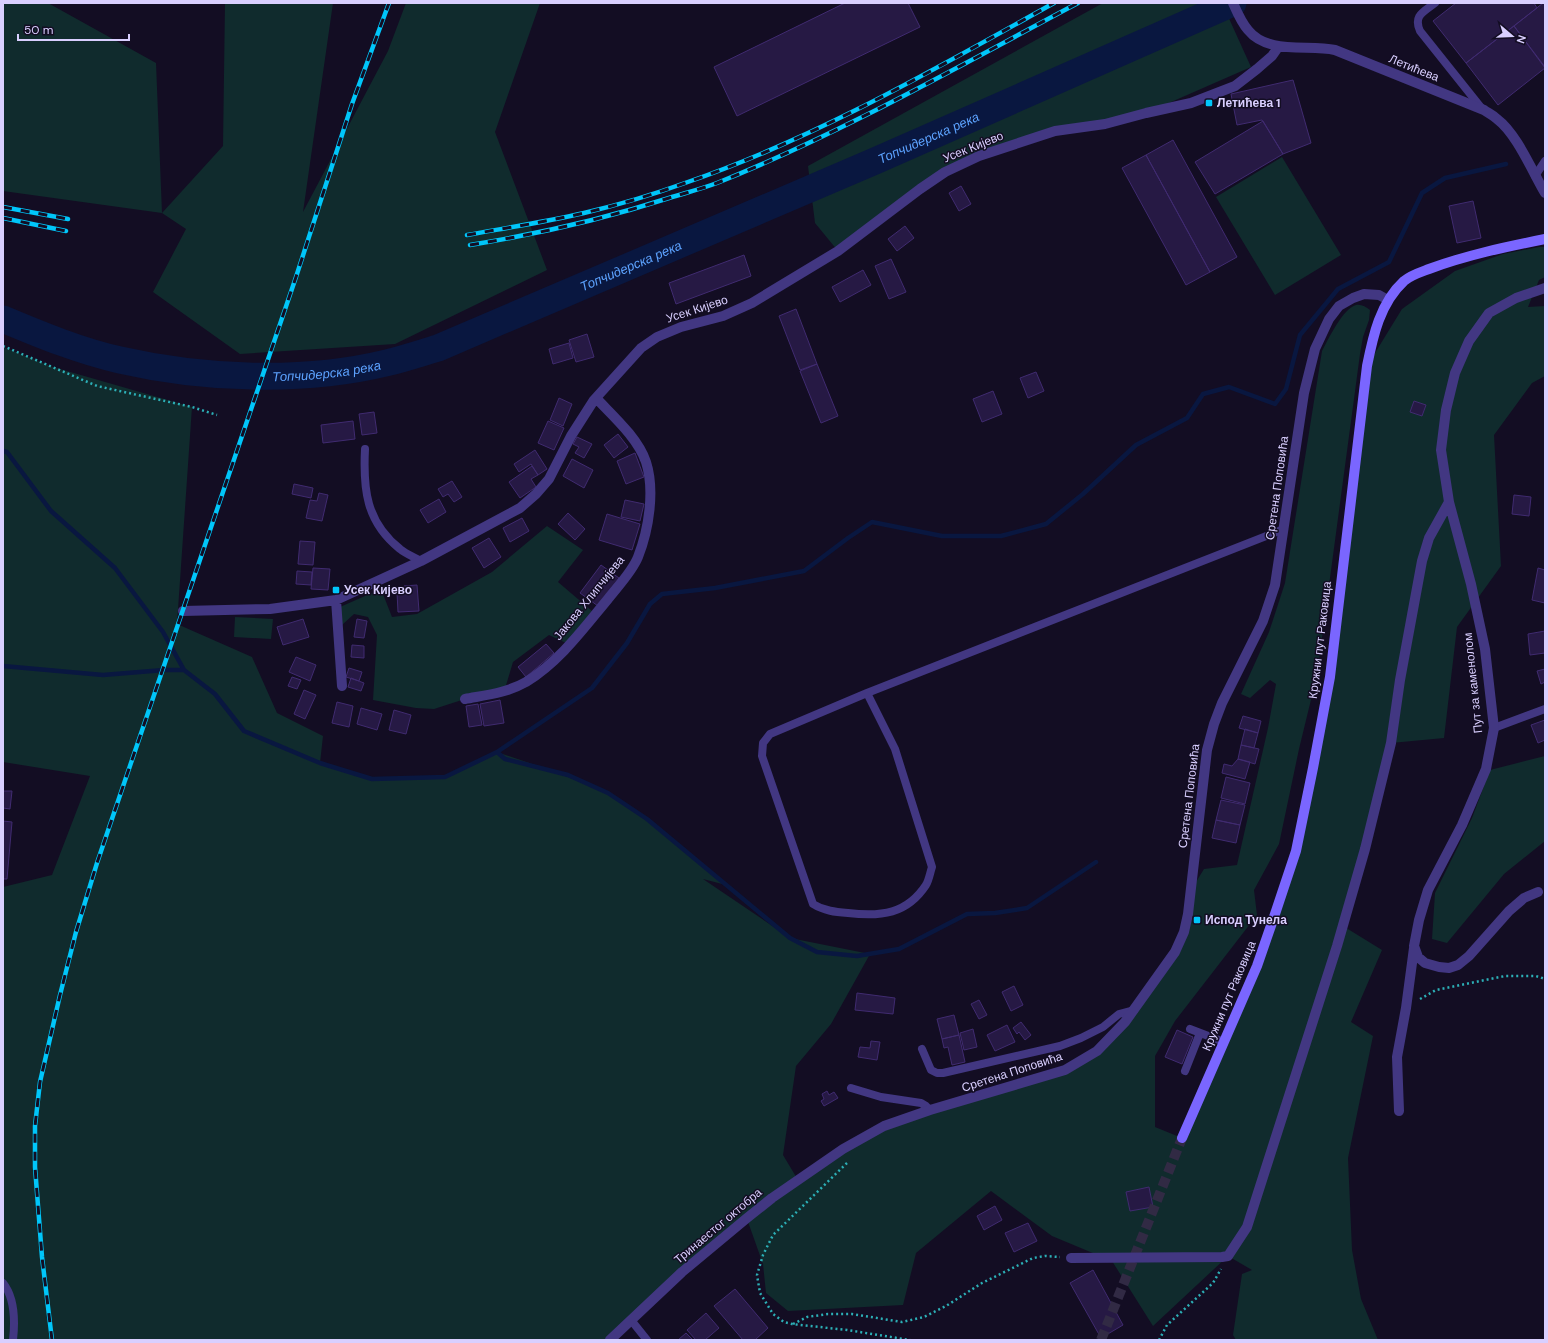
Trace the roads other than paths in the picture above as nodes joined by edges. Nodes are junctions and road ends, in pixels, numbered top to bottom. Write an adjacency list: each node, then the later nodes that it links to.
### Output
1 (1233, 3): 3 (street, Летићева)
2 (1435, 3): 4 (lane)
3 (1279, 46): 4 (street, Летићева); 11 (street, Усек Кијево)
4 (1484, 110): 6 (street, Летићева)
5 (1545, 161): 6 (lane)
6 (1535, 176): 7 (street, Летићева)
7 (1545, 193)
8 (1545, 239): 10 (main road, Кружни пут Раковица)
9 (1545, 288): 13 (street, Пут за каменолом)
10 (1388, 300): 14 (street, Сретена Поповића); 28 (main road, Кружни пут Раковица)
11 (596, 398): 15 (street, Усек Кијево); 20 (street, Јакова Хлипчијева)
12 (365, 449): 15 (lane)
13 (1449, 502): 22 (street, Пут за каменолом); 36 (street)
14 (1284, 529): 19 (lane); 25 (street, Сретена Поповића)
15 (421, 561): 16 (street, Усек Кијево)
16 (336, 600): 17 (street, Усек Кијево); 18 (street)
17 (183, 611)
18 (342, 686)
19 (867, 693): 19 (lane)
20 (465, 699)
21 (1545, 709): 22 (lane)
22 (1494, 728): 24 (street, Пут за каменолом)
23 (1538, 892): 24 (street)
24 (1414, 946): 33 (street, Пут за каменолом)
25 (1134, 1010): 29 (lane); 32 (street, Сретена Поповића)
26 (1190, 1029): 27 (lane)
27 (1200, 1033): 28 (lane); 30 (lane)
28 (1224, 1042): 34 (main road, Кружни пут Раковица)
29 (922, 1049)
30 (1185, 1072)
31 (852, 1088): 32 (lane)
32 (930, 1110): 35 (street, Сретена Поповића)
33 (1399, 1111)
34 (1182, 1138)
35 (853, 1143): 38 (street, Тринаестог октобра)
36 (1071, 1258)
37 (3, 1283): 39 (lane)
38 (631, 1320): 40 (street, Тринаестог октобра); 41 (lane)
39 (13, 1340)
40 (610, 1340)
41 (647, 1340)

